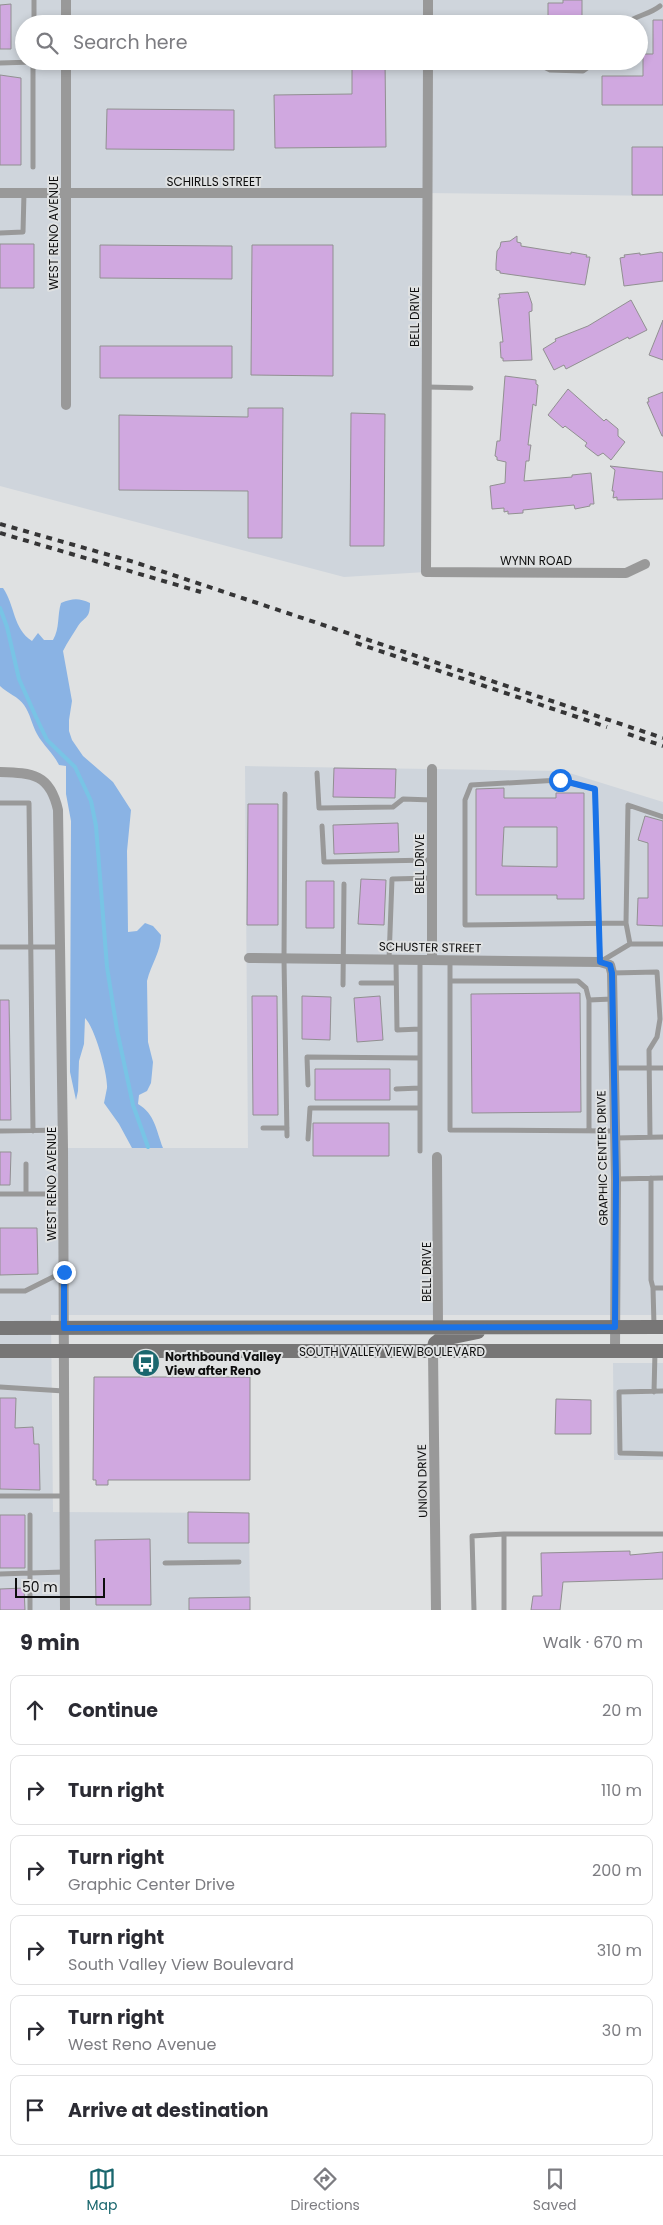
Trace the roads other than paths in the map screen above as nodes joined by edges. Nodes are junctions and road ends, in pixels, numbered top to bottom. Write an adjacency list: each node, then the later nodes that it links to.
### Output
1 (34, 0): 5 (lane)
2 (66, 0): 6 (street)
3 (428, 0): 7 (street)
4 (660, 6): 8 (lane)
5 (34, 15)
6 (66, 15)
7 (428, 15)
8 (644, 15)
9 (15, 62): 10 (lane)
10 (0, 63)
11 (33, 70): 16 (lane)
12 (66, 70): 19 (street, WEST RENO AVENUE)
13 (428, 70): 20 (street, BELL DRIVE)
14 (550, 70): 15 (lane)
15 (584, 70)
16 (33, 167)
17 (0, 193): 18 (street, SCHIRLLS STREET)
18 (24, 193): 19 (street, SCHIRLLS STREET); 21 (lane)
19 (66, 193): 20 (street, SCHIRLLS STREET); 24 (street, WEST RENO AVENUE)
20 (427, 193): 22 (street, BELL DRIVE)
21 (0, 233)
22 (426, 387): 23 (lane); 26 (street, BELL DRIVE)
23 (471, 388)
24 (66, 405)
25 (645, 564): 26 (street, WYNN ROAD)
26 (426, 572)
27 (432, 769): 31 (street, BELL DRIVE)
28 (0, 772): 44 (street, WEST RENO AVENUE)
29 (317, 773): 31 (lane)
30 (285, 794): 46 (lane)
31 (432, 800): 35 (street, BELL DRIVE)
32 (0, 803): 43 (lane)
33 (663, 817): 38 (lane)
34 (322, 826): 35 (lane)
35 (432, 860): 36 (street, BELL DRIVE)
36 (432, 878): 48 (lane); 50 (street, BELL DRIVE)
37 (344, 884): 47 (lane)
38 (626, 923): 39 (lane); 40 (lane)
39 (600, 924): 39 (lane); 52 (lane)
40 (630, 944): 41 (lane); 52 (lane)
41 (663, 944)
42 (0, 947): 43 (lane)
43 (30, 947): 44 (lane); 72 (lane)
44 (61, 947): 70 (street, WEST RENO AVENUE)
45 (249, 958): 46 (street, SCHUSTER STREET)
46 (284, 958): 47 (street, SCHUSTER STREET); 69 (lane)
47 (342, 959): 48 (street, SCHUSTER STREET); 56 (lane)
48 (392, 959): 49 (street, SCHUSTER STREET); 55 (lane)
49 (420, 959): 50 (street, SCHUSTER STREET); 59 (lane)
50 (432, 960): 51 (street, SCHUSTER STREET)
51 (450, 960): 52 (street, SCHUSTER STREET); 53 (lane)
52 (608, 966): 57 (street, GRAPHIC CENTER DRIVE); 62 (lane)
53 (450, 981): 58 (lane); 73 (lane)
54 (361, 983): 55 (lane)
55 (396, 984): 59 (lane)
56 (343, 985)
57 (612, 999): 58 (lane); 61 (street, GRAPHIC CENTER DRIVE)
58 (589, 1000): 73 (lane)
59 (420, 1028): 60 (lane)
60 (420, 1058): 64 (lane); 65 (lane)
61 (614, 1068): 62 (lane); 74 (street, GRAPHIC CENTER DRIVE)
62 (649, 1068): 63 (lane); 76 (lane)
63 (663, 1068)
64 (308, 1085)
65 (420, 1088): 66 (lane); 67 (lane)
66 (396, 1089)
67 (420, 1108): 78 (lane); 79 (lane)
68 (263, 1128): 69 (lane)
69 (287, 1128): 75 (lane)
70 (63, 1130): 72 (lane); 87 (street, WEST RENO AVENUE)
71 (0, 1131): 72 (lane)
72 (33, 1131)
73 (589, 1131): 74 (lane)
74 (615, 1134): 76 (lane); 84 (street, GRAPHIC CENTER DRIVE)
75 (287, 1136)
76 (650, 1137): 77 (lane)
77 (663, 1137)
78 (308, 1139)
79 (420, 1151)
80 (437, 1157): 92 (street, BELL DRIVE)
81 (26, 1164): 86 (lane)
82 (651, 1178): 83 (lane); 84 (lane); 89 (lane)
83 (663, 1178)
84 (616, 1179): 94 (street, GRAPHIC CENTER DRIVE)
85 (0, 1194): 86 (lane)
86 (26, 1194): 87 (lane)
87 (64, 1194): 88 (street, WEST RENO AVENUE)
88 (64, 1272): 91 (lane); 97 (street, WEST RENO AVENUE)
89 (653, 1288): 90 (lane); 95 (lane)
90 (663, 1288)
91 (0, 1291)
92 (438, 1327): 93 (main road, SOUTH VALLEY VIEW BOULEVARD); 97 (main road, SOUTH VALLEY VIEW BOULEVARD)
93 (498, 1327): 94 (main road, SOUTH VALLEY VIEW BOULEVARD); 100 (main road)
94 (615, 1327): 95 (main road, SOUTH VALLEY VIEW BOULEVARD); 101 (street, GRAPHIC CENTER DRIVE)
95 (658, 1327)
96 (0, 1328): 97 (main road, SOUTH VALLEY VIEW BOULEVARD)
97 (64, 1328): 99 (street, WEST RENO AVENUE)
98 (0, 1351): 99 (main road, SOUTH VALLEY VIEW BOULEVARD)
99 (64, 1351): 100 (main road, SOUTH VALLEY VIEW BOULEVARD); 104 (street, WEST RENO AVENUE)
100 (433, 1351): 101 (main road, SOUTH VALLEY VIEW BOULEVARD); 120 (street, UNION DRIVE)
101 (615, 1351): 102 (main road, SOUTH VALLEY VIEW BOULEVARD)
102 (659, 1351): 106 (lane)
103 (0, 1387): 104 (lane)
104 (64, 1391): 109 (street, WEST RENO AVENUE)
105 (663, 1391): 106 (lane)
106 (654, 1392): 107 (lane)
107 (663, 1454)
108 (0, 1496): 109 (lane)
109 (64, 1496): 115 (street, WEST RENO AVENUE)
110 (30, 1516): 116 (lane)
111 (504, 1534): 112 (lane); 121 (lane); 122 (lane)
112 (663, 1534)
113 (239, 1562): 114 (lane)
114 (164, 1564)
115 (65, 1572): 116 (lane); 119 (street, WEST RENO AVENUE)
116 (30, 1573): 117 (lane); 118 (lane)
117 (0, 1574)
118 (30, 1610)
119 (65, 1610)
120 (436, 1610)
121 (474, 1610)
122 (504, 1610)

